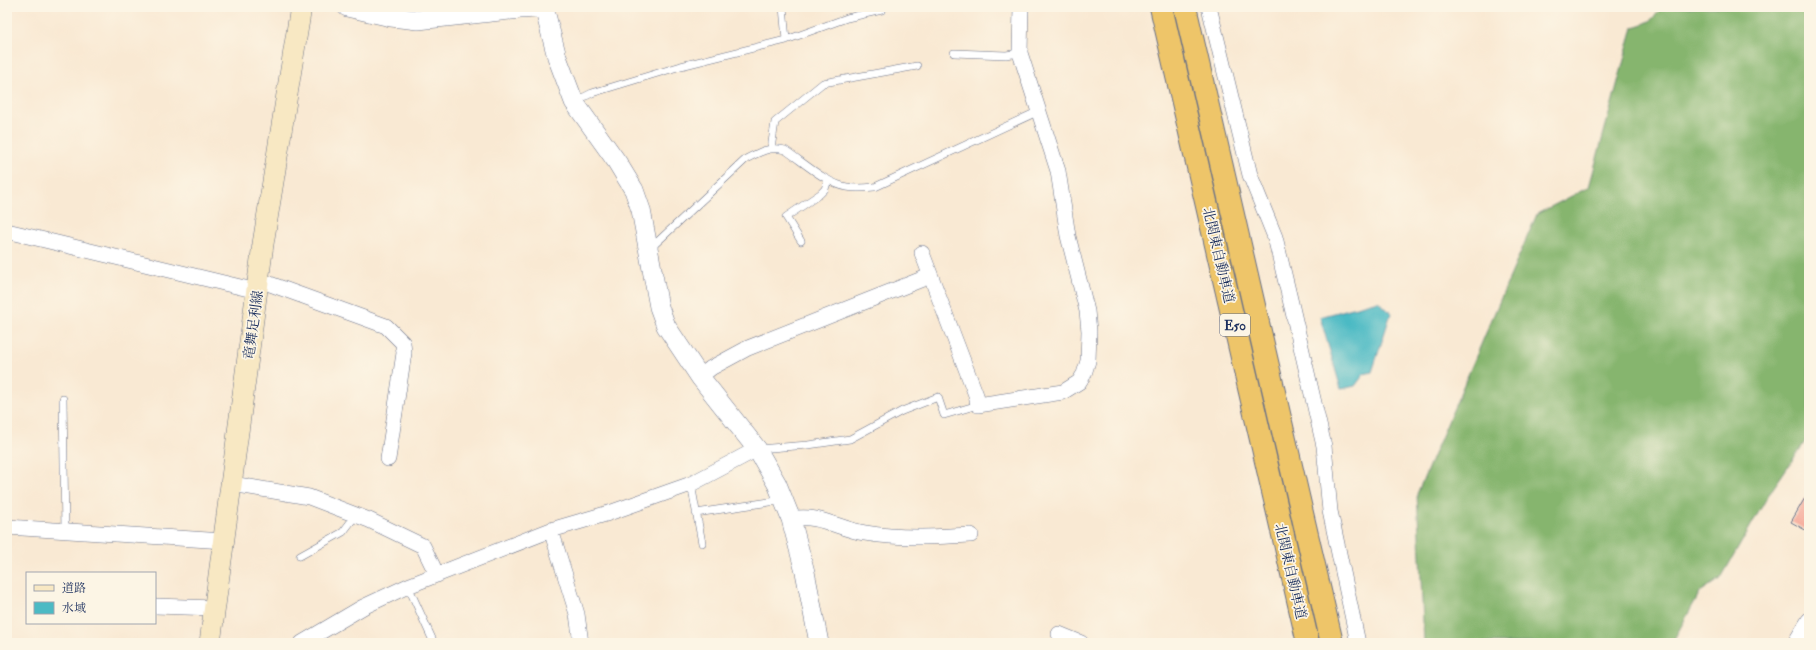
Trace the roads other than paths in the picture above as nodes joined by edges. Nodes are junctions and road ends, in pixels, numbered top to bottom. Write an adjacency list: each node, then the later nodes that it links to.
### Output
1 (301, 7): 23 (main road, 竜舞足利線)
2 (347, 7): 9 (street)
3 (783, 7): 10 (lane)
4 (884, 7): 10 (lane)
5 (1021, 7): 12 (street)
6 (1161, 7): 54 (highway, 北関東自動車道 / E50)
7 (1185, 7): 55 (highway, 北関東自動車道 / E50)
8 (1209, 7): 56 (street)
9 (548, 9): 14 (street)
10 (786, 40): 14 (lane)
11 (954, 53): 12 (lane)
12 (1020, 53): 15 (street)
13 (917, 66): 16 (lane)
14 (574, 102): 20 (street)
15 (1039, 111): 17 (lane); 26 (street)
16 (771, 149): 17 (lane); 20 (lane)
17 (828, 180): 19 (lane)
18 (7, 231): 23 (street)
19 (801, 241)
20 (648, 247): 24 (street)
21 (922, 253): 22 (street)
22 (930, 276): 24 (street); 26 (street)
23 (258, 286): 28 (street); 29 (main road, 竜舞足利線)
24 (700, 377): 27 (street)
25 (63, 400): 36 (lane)
26 (978, 405): 27 (lane)
27 (757, 449): 30 (street); 31 (street)
28 (388, 459)
29 (232, 484): 33 (street); 39 (main road, 竜舞足利線)
30 (691, 484): 32 (lane); 37 (street)
31 (784, 500): 32 (lane); 34 (street)
32 (696, 513): 40 (lane)
33 (356, 515): 41 (lane); 42 (street)
34 (791, 519): 38 (street); 52 (street)
35 (7, 527): 36 (street)
36 (65, 530): 39 (street)
37 (551, 530): 42 (street); 51 (street)
38 (971, 535)
39 (224, 541): 45 (main road, 竜舞足利線)
40 (702, 543)
41 (300, 556)
42 (437, 575): 43 (street)
43 (408, 586): 49 (street); 50 (lane)
44 (156, 606): 45 (street)
45 (215, 608): 48 (main road, 竜舞足利線)
46 (1809, 620): 57 (street)
47 (1058, 634): 53 (street)
48 (210, 643)
49 (302, 643)
50 (434, 643)
51 (580, 643)
52 (820, 643)
53 (1081, 643)
54 (1308, 643)
55 (1332, 643)
56 (1358, 643)
57 (1795, 643)

